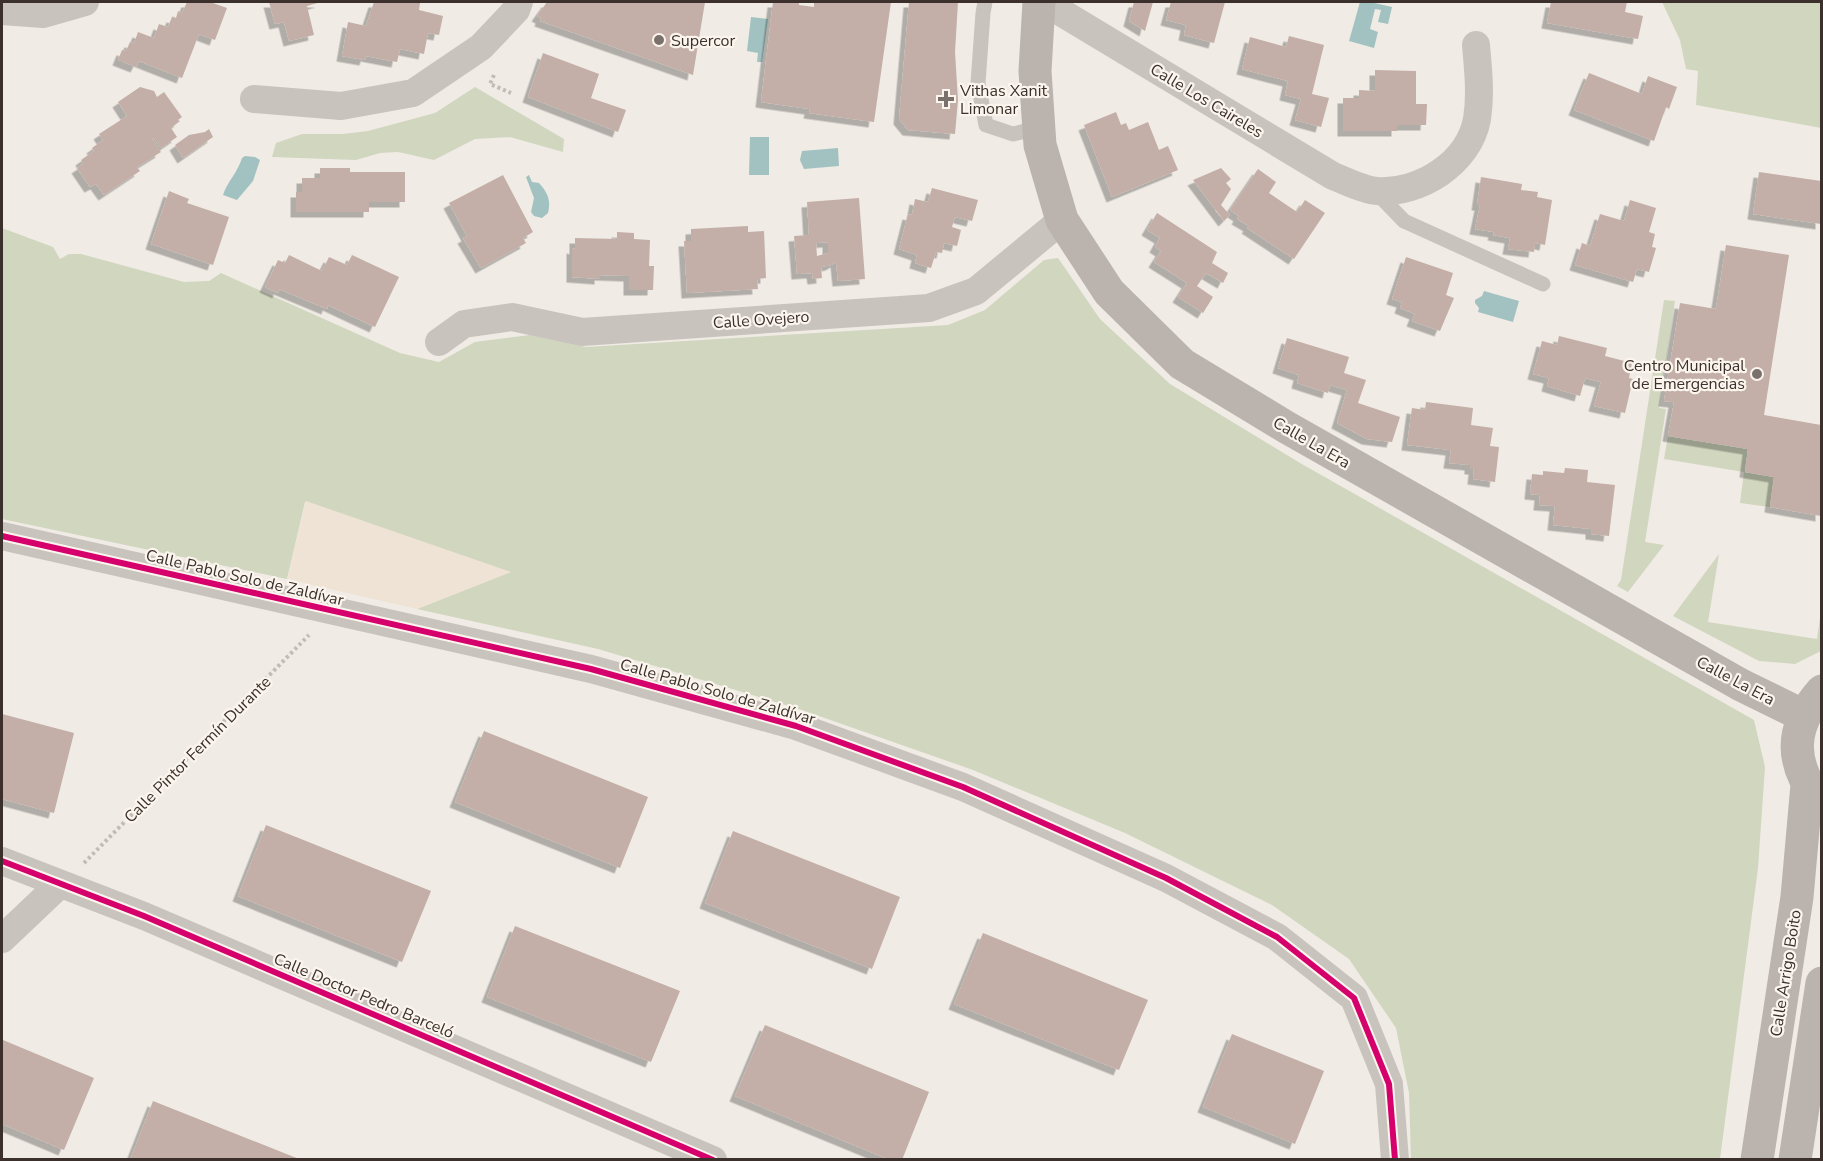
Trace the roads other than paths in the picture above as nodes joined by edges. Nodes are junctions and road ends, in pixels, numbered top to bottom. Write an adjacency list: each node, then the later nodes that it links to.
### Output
1 (85, 2): 6 (street)
2 (519, 2): 8 (street)
3 (985, 2): 9 (lane)
4 (1039, 2): 9 (main road, Calle La Era)
5 (1044, 2): 10 (street, Calle Los Caireles)
6 (2, 11)
7 (1476, 45): 10 (street, Calle Los Caireles)
8 (254, 99)
9 (1039, 128): 11 (main road, Calle La Era)
10 (1375, 191): 12 (lane, Calle Los Caireles)
11 (1062, 220): 13 (street, Calle Ovejero); 15 (main road, Calle La Era)
12 (1543, 284)
13 (440, 342)
14 (2, 536): 22 (street, Calle Pablo Solo de Zaldívar)
15 (1813, 703): 16 (main road)
16 (1814, 794): 23 (main road, Calle Arrigo Boito)
17 (2, 861): 18 (street, Calle Doctor Pedro Barceló)
18 (58, 885): 19 (street); 21 (street, Calle Doctor Pedro Barceló)
19 (2, 939)
20 (1821, 982): 24 (main road)
21 (712, 1160)
22 (1395, 1160)
23 (1757, 1160)
24 (1795, 1160)

